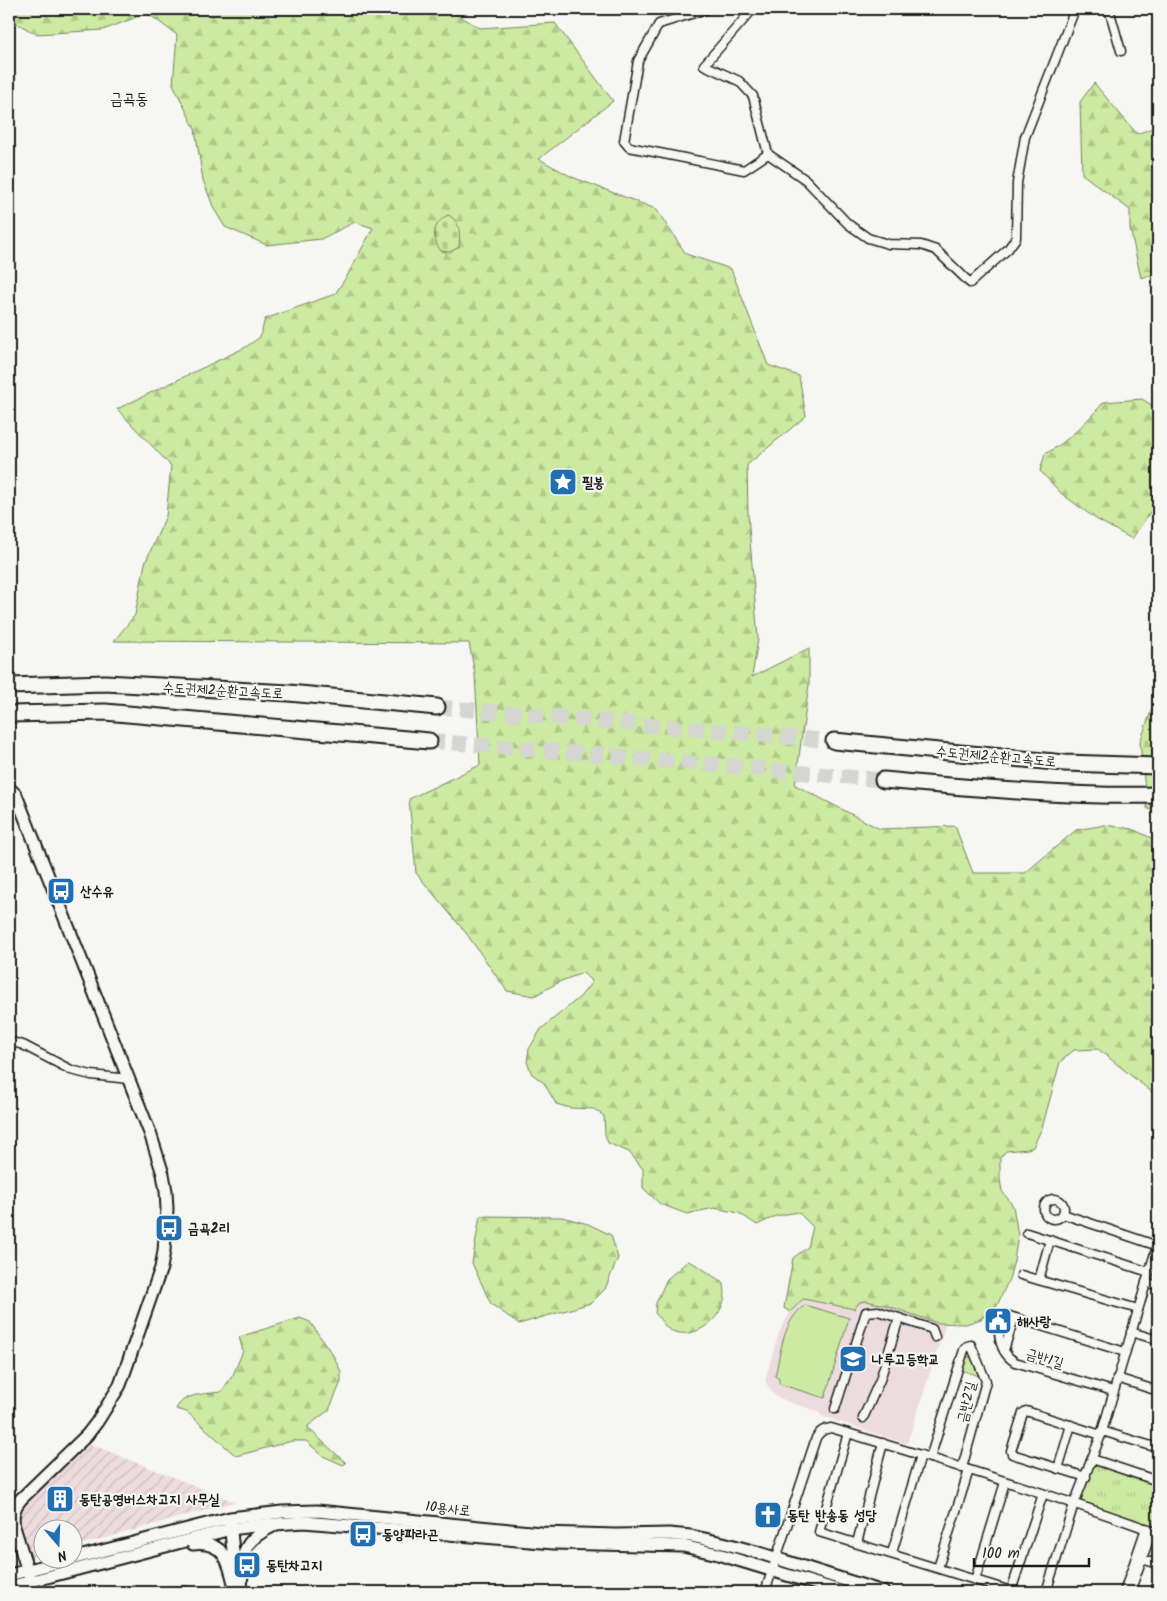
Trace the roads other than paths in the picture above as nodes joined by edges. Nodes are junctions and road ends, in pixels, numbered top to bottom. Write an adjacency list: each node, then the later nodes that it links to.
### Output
1 (707, 9): 6 (street)
2 (753, 9): 6 (street)
3 (1075, 9): 6 (street)
4 (1108, 9): 5 (street)
5 (1121, 50)
6 (768, 154)
7 (9, 686): 8 (highway, 수도권제2순환고속도로)
8 (436, 706)
9 (9, 714): 10 (highway)
10 (429, 741)
11 (834, 741): 12 (highway, 수도권제2순환고속도로)
12 (1158, 766)
13 (883, 780): 15 (highway)
14 (9, 788): 17 (street)
15 (1158, 795)
16 (9, 1044): 17 (street)
17 (129, 1079): 68 (street)
18 (1063, 1214): 21 (street)
19 (1026, 1233): 20 (street)
20 (1050, 1240): 22 (street); 24 (street)
21 (1157, 1246): 22 (street)
22 (1149, 1272): 25 (street)
23 (1021, 1275): 24 (street)
24 (1039, 1280): 27 (street)
25 (1146, 1282): 26 (street); 27 (street)
26 (1158, 1286)
27 (1138, 1309): 29 (street)
28 (899, 1318): 31 (street); 38 (street); 39 (street)
29 (1131, 1332): 32 (street); 34 (street)
30 (999, 1333): 33 (street)
31 (936, 1337)
32 (1158, 1340)
33 (1004, 1350): 34 (street); 37 (street, 금반1길)
34 (1125, 1352): 35 (street)
35 (1117, 1378): 36 (street); 37 (street)
36 (1158, 1390)
37 (1113, 1391): 42 (street)
38 (835, 1409)
39 (863, 1418)
40 (1071, 1426): 42 (street); 49 (street); 49 (street)
41 (848, 1433): 43 (street); 58 (street); 62 (street)
42 (1102, 1433): 44 (street); 47 (street)
43 (883, 1443): 45 (street); 58 (street)
44 (1158, 1448)
45 (921, 1455): 46 (street); 59 (street)
46 (930, 1458): 48 (street); 48 (street, 금반2길)
47 (1092, 1459): 50 (street); 51 (street)
48 (966, 1469): 52 (street); 64 (street, 금반2길)
49 (1058, 1469): 50 (street)
50 (1086, 1477): 54 (street)
51 (1158, 1481)
52 (1006, 1482): 53 (street); 67 (street)
53 (1043, 1494): 54 (street); 70 (street)
54 (1074, 1504): 57 (street); 77 (street)
55 (286, 1523): 56 (street, 10용사로); 65 (street, 10용사로); 73 (street)
56 (230, 1524): 60 (street, 10용사로); 62 (street, 10용사로); 68 (street, 10용사로); 73 (street)
57 (1152, 1531): 61 (street)
58 (857, 1543): 59 (street)
59 (892, 1554): 64 (street)
60 (125, 1557): 68 (street, 10용사로); 73 (street)
61 (1139, 1558): 63 (street); 78 (street); 79 (street)
62 (775, 1559): 65 (street); 76 (street, 10용사로)
63 (1158, 1564)
64 (938, 1568): 67 (street)
65 (772, 1570): 74 (street); 75 (street, 10용사로)
66 (9, 1575): 68 (street, 10용사로)
67 (975, 1580): 70 (street)
68 (31, 1581): 69 (street, 10용사로)
69 (9, 1587)
70 (1011, 1591)
71 (180, 1592): 72 (street)
72 (186, 1592)
73 (238, 1592)
74 (765, 1592)
75 (843, 1592)
76 (883, 1592)
77 (1046, 1592)
78 (1124, 1592)
79 (1130, 1592)

